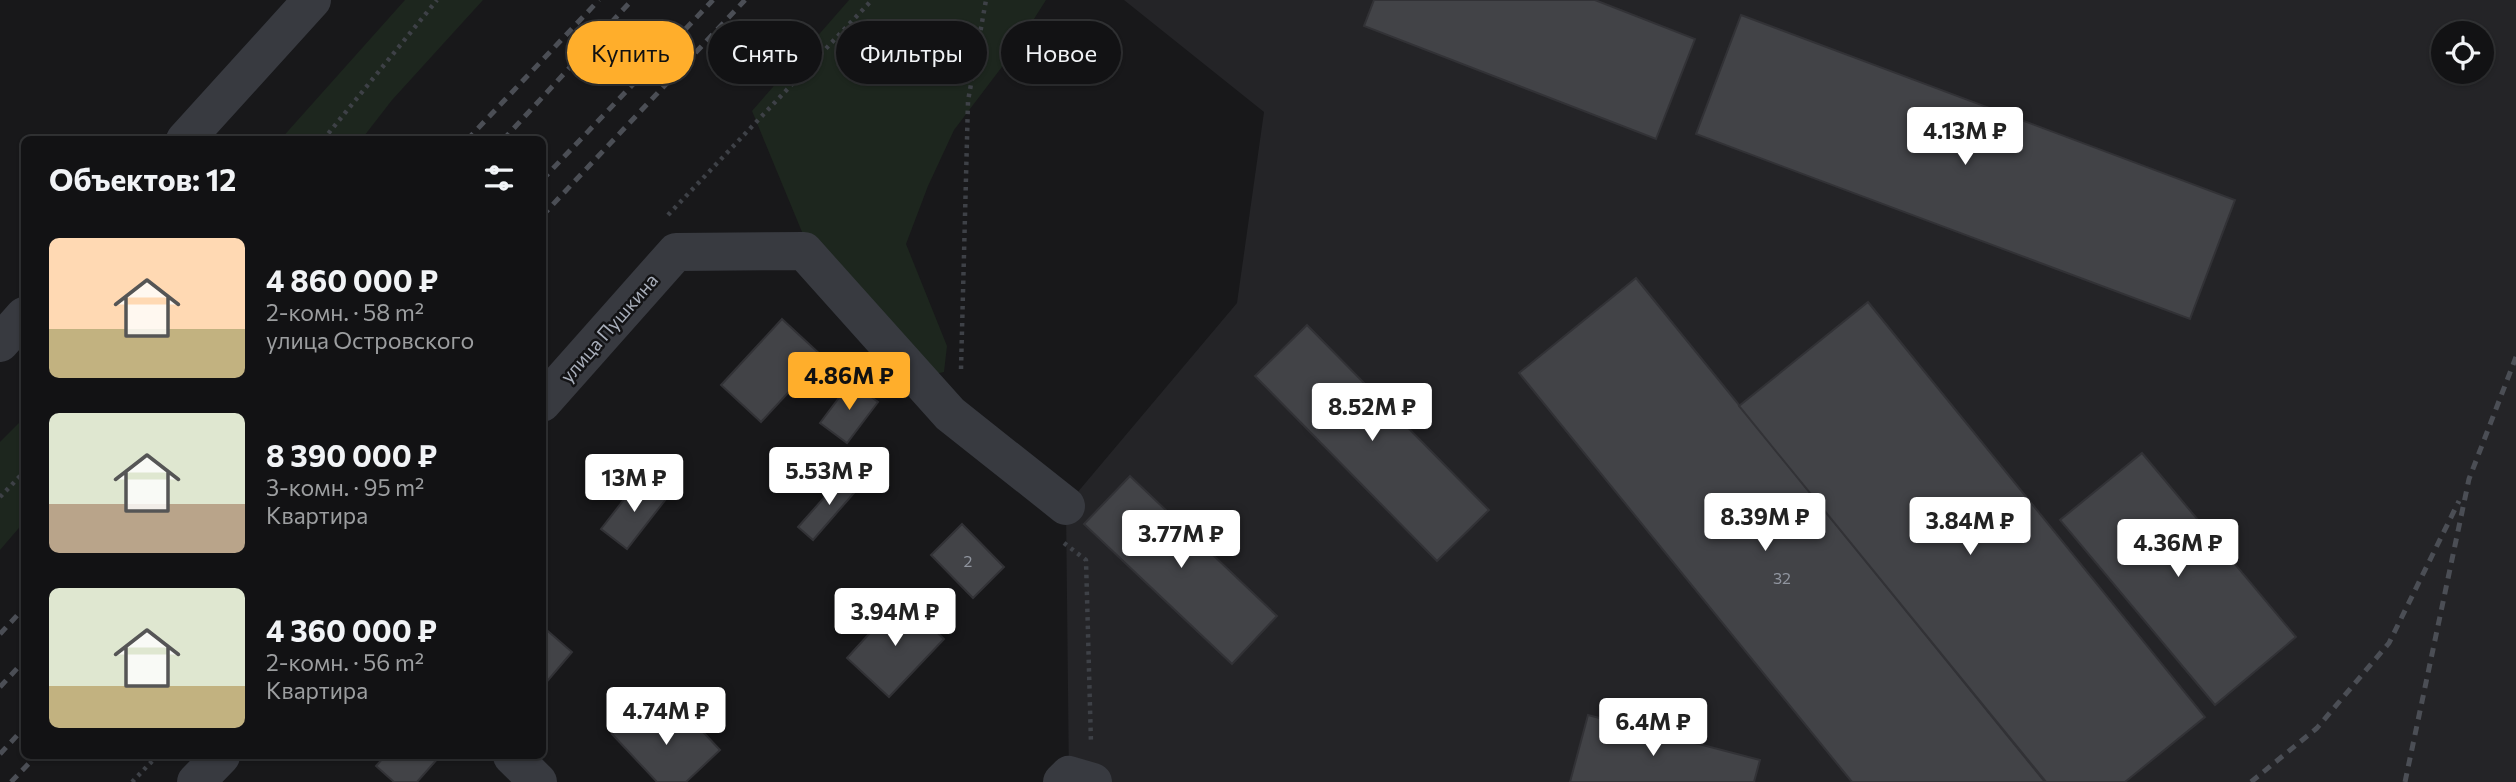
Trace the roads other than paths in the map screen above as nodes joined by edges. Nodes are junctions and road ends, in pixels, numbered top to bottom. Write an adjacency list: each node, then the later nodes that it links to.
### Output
1 (312, 0): 2 (street)
2 (189, 136)
3 (21, 319): 4 (street)
4 (0, 343)
5 (546, 398): 6 (street, улица Пушкина)
6 (1061, 521)
7 (218, 759): 9 (street)
8 (515, 759): 10 (street)
9 (196, 782)
10 (538, 782)
11 (1062, 782): 12 (street)
12 (1092, 782)

